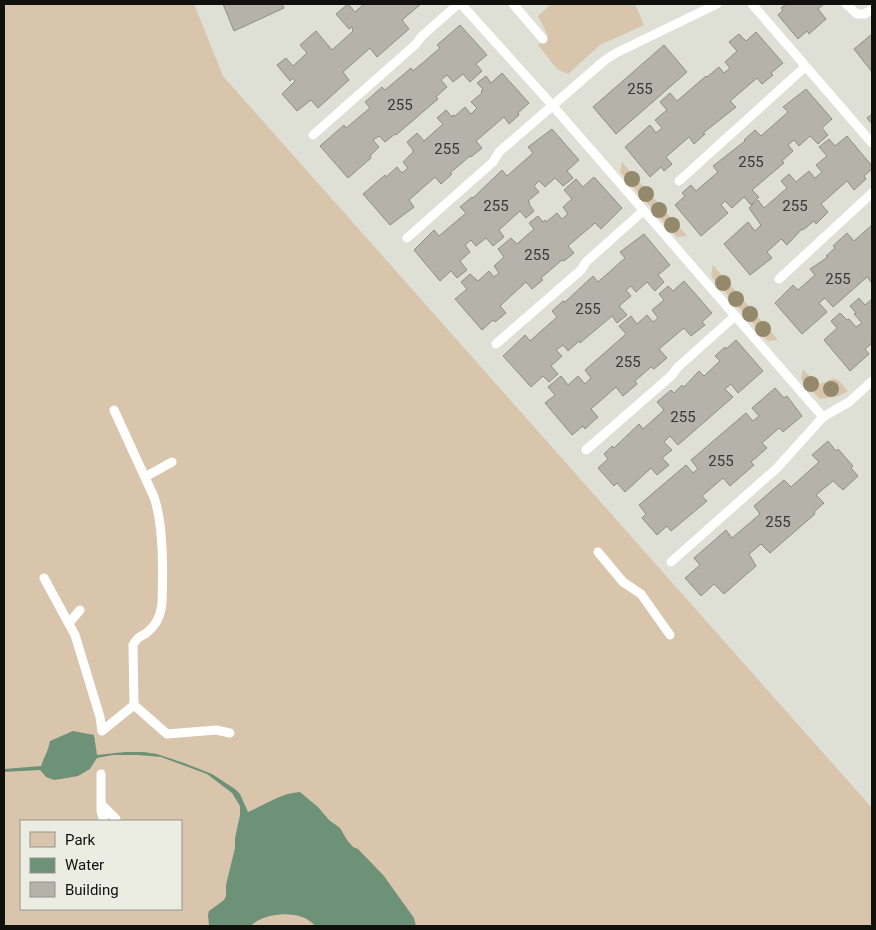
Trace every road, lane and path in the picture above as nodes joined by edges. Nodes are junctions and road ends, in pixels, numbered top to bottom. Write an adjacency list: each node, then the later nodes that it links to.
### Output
1 (460, 4): 9 (lane); 10 (lane)
2 (513, 4): 7 (lane)
3 (717, 4): 9 (lane)
4 (752, 4): 8 (lane)
5 (846, 4): 6 (lane)
6 (872, 9)
7 (543, 39)
8 (805, 67): 11 (lane); 12 (lane)
9 (553, 106): 14 (lane); 15 (lane)
10 (313, 135)
11 (872, 143)
12 (680, 181)
13 (872, 193): 16 (lane)
14 (643, 212): 17 (lane); 18 (lane)
15 (407, 238)
16 (779, 278)
17 (735, 316): 21 (lane); 22 (lane)
18 (496, 344)
19 (872, 381): 21 (lane)
20 (114, 410): 24 (lane)
21 (823, 417): 26 (lane)
22 (586, 450)
23 (172, 462): 24 (lane)
24 (145, 477): 31 (lane)
25 (598, 552): 30 (lane)
26 (671, 562)
27 (44, 578): 29 (lane)
28 (80, 610): 29 (lane)
29 (68, 623): 31 (lane)
30 (670, 635)
31 (134, 705): 32 (lane)
32 (230, 733)
33 (101, 774): 34 (lane)
34 (101, 804): 35 (lane); 36 (lane)
35 (116, 819)
36 (104, 820)

